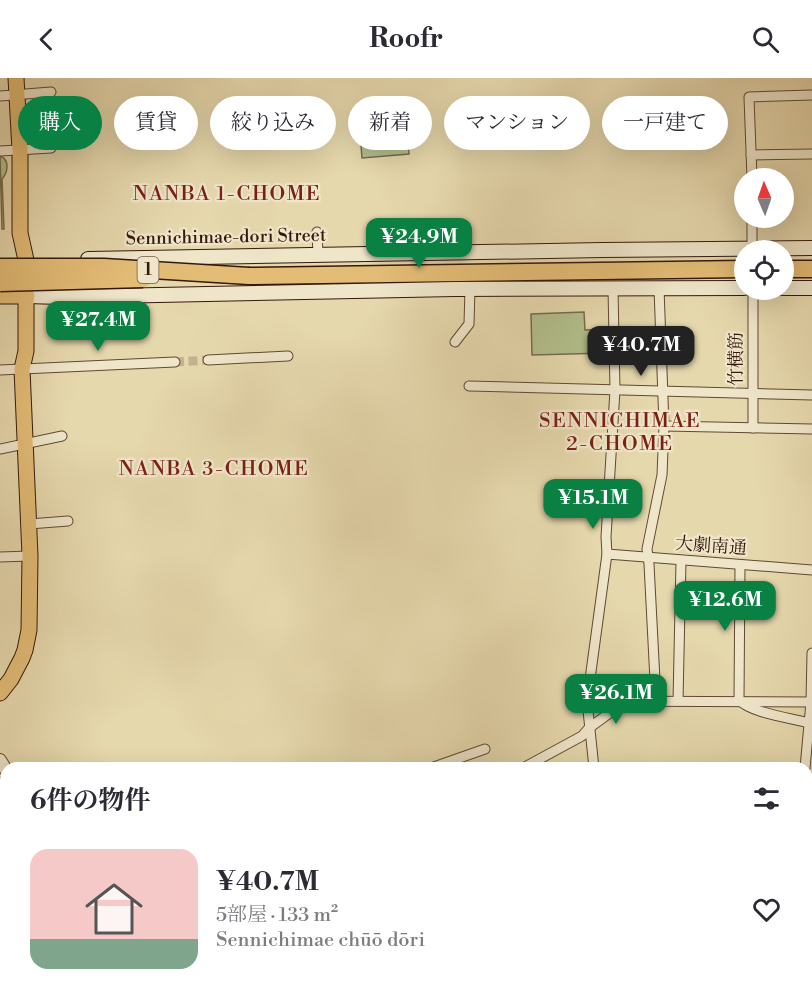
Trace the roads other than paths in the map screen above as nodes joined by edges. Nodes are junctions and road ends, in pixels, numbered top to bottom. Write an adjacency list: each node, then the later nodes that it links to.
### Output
1 (16, 78): 3 (main road)
2 (51, 92): 3 (street)
3 (16, 94): 5 (street); 6 (main road)
4 (812, 95): 10 (street)
5 (0, 96)
6 (18, 122)
7 (20, 150): 8 (street); 17 (main road)
8 (0, 151)
9 (812, 154): 10 (street)
10 (752, 155): 11 (street)
11 (752, 168)
12 (317, 232): 16 (street)
13 (794, 248): 14 (main road, Sennichimae-dori Street)
14 (812, 248)
15 (734, 249): 16 (main road, Sennichimae-dori Street)
16 (318, 254): 17 (main road, Sennichimae-dori Street)
17 (26, 260): 18 (main road, Sennichimae-dori Street); 31 (main road)
18 (0, 261)
19 (0, 267): 23 (highway, 1, bridge)
20 (734, 269): 23 (highway)
21 (794, 269): 22 (highway)
22 (812, 269)
23 (249, 276): 24 (highway, bridge)
24 (0, 283)
25 (613, 288): 26 (main road); 30 (main road); 41 (street)
26 (659, 288): 27 (main road); 42 (street)
27 (734, 288)
28 (794, 288): 29 (main road)
29 (812, 288)
30 (470, 289): 31 (main road); 34 (street)
31 (27, 296): 32 (main road); 38 (main road)
32 (0, 297)
33 (753, 300): 43 (street, 竹横筋)
34 (455, 342)
35 (288, 356): 36 (street)
36 (208, 360)
37 (175, 362): 38 (street)
38 (22, 369): 39 (street); 49 (main road)
39 (0, 370)
40 (469, 386): 41 (street)
41 (615, 390): 42 (street); 53 (street)
42 (662, 390): 43 (street); 45 (street)
43 (752, 393): 44 (street); 46 (street, 竹横筋)
44 (812, 395)
45 (664, 426): 46 (street); 56 (street)
46 (753, 428): 47 (street)
47 (812, 429)
48 (62, 436): 49 (street)
49 (26, 444): 50 (street); 52 (main road)
50 (0, 448)
51 (68, 521): 52 (street)
52 (29, 524): 54 (main road)
53 (607, 554): 56 (street, 大劇南通); 66 (street)
54 (30, 556): 55 (street); 61 (main road)
55 (0, 557)
56 (648, 557): 57 (street, 大劇南通); 63 (street)
57 (681, 561): 58 (street, 大劇南通); 64 (street)
58 (741, 565): 59 (street, 大劇南通); 65 (street)
59 (812, 570)
60 (812, 653): 67 (street)
61 (0, 693)
62 (627, 700): 63 (street); 66 (street); 69 (street)
63 (656, 700): 64 (street)
64 (678, 700): 65 (street)
65 (739, 700): 67 (street); 68 (street)
66 (587, 701): 69 (street)
67 (811, 702): 68 (street)
68 (810, 727): 74 (street)
69 (589, 728): 72 (street); 73 (street)
70 (485, 749): 71 (street)
71 (447, 762)
72 (534, 762)
73 (593, 762)
74 (806, 762)

